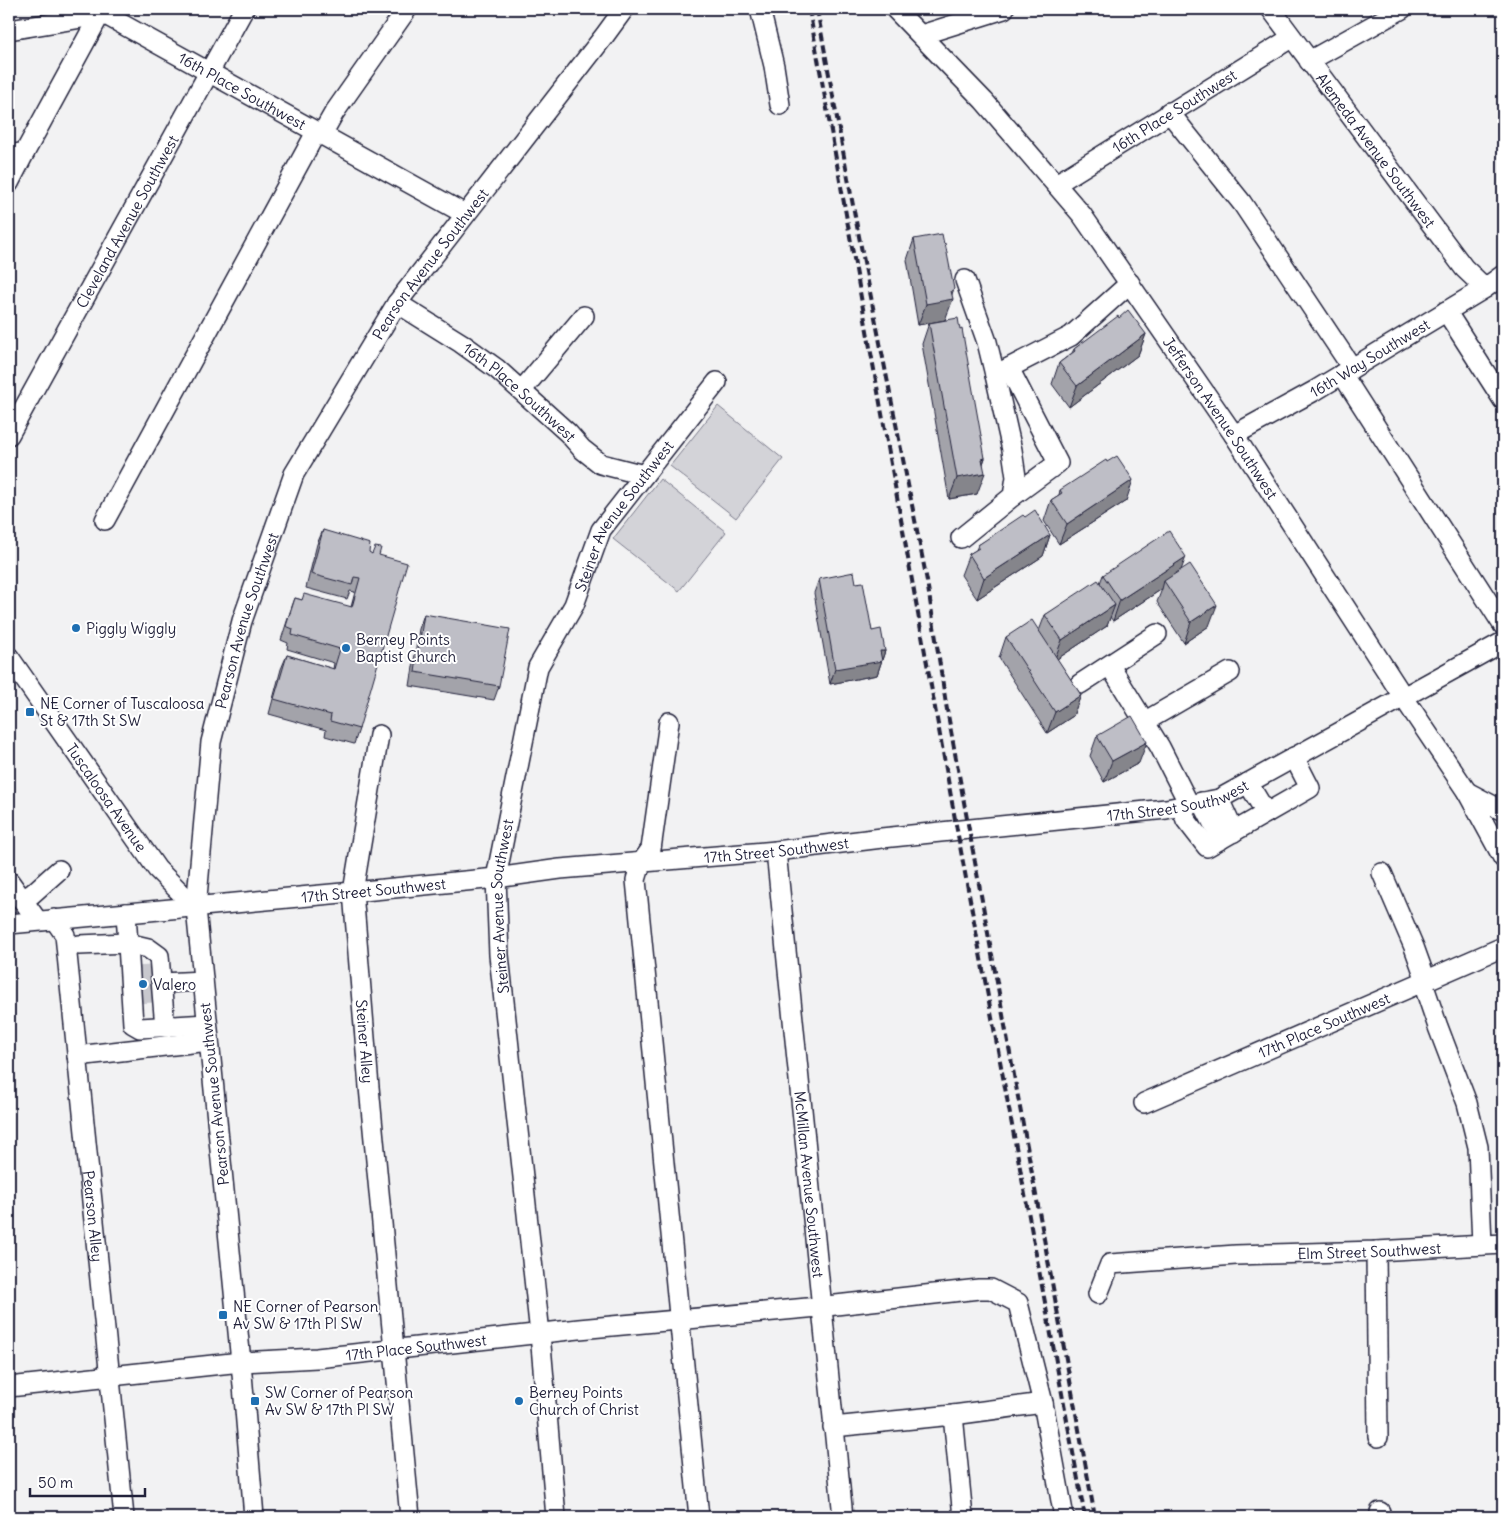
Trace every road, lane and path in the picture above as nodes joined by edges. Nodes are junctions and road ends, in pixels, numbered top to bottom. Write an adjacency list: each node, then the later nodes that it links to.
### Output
1 (244, 9): 14 (street, Cleveland Avenue Southwest)
2 (407, 9): 17 (street)
3 (624, 9): 21 (street, Pearson Avenue Southwest)
4 (760, 9): 15 (street)
5 (895, 9): 11 (street, Jefferson Avenue Southwest)
6 (1271, 9): 12 (street, Alemeda Avenue Southwest)
7 (1402, 9): 13 (street)
8 (102, 10): 10 (street); 14 (street, 16th Place Southwest); 18 (street)
9 (998, 10): 11 (street)
10 (9, 30)
11 (921, 35): 20 (street, Jefferson Avenue Southwest)
12 (1291, 38): 13 (street, Alemeda Avenue Southwest); 16 (street, 16th Place Southwest)
13 (1309, 61): 25 (street, Alemeda Avenue Southwest)
14 (210, 73): 17 (street, 16th Place Southwest); 35 (street, Cleveland Avenue Southwest)
15 (780, 105)
16 (1169, 112): 20 (street, 16th Place Southwest); 29 (street)
17 (318, 134): 21 (street, 16th Place Southwest); 38 (street)
18 (17, 154): 19 (street)
19 (9, 183)
20 (1056, 184): 24 (street, Jefferson Avenue Southwest)
21 (464, 214): 26 (street, Pearson Avenue Southwest)
22 (1503, 275): 25 (street, 16th Way Southwest)
23 (965, 280): 30 (street)
24 (1130, 283): 30 (street); 34 (street, Jefferson Avenue Southwest)
25 (1485, 288): 27 (street, 16th Way Southwest)
26 (396, 303): 32 (street, 16th Place Southwest); 67 (street, Pearson Avenue Southwest)
27 (1446, 311): 29 (street, 16th Way Southwest); 33 (street)
28 (584, 316): 32 (street)
29 (1347, 371): 34 (street, 16th Way Southwest); 40 (street)
30 (1002, 372): 37 (street); 37 (street)
31 (717, 382): 36 (street, Steiner Avenue Southwest)
32 (522, 390): 36 (street, 16th Place Southwest)
33 (1503, 400)
34 (1234, 435): 47 (street, Jefferson Avenue Southwest)
35 (9, 436)
36 (644, 475): 63 (street, Steiner Avenue Southwest)
37 (1013, 496): 39 (street)
38 (105, 520)
39 (961, 538)
40 (1503, 625)
41 (1156, 634): 44 (street)
42 (1503, 642): 47 (street, 17th Street Southwest)
43 (9, 657): 67 (street, Tuscaloosa Avenue)
44 (1110, 666): 46 (street); 49 (street)
45 (1230, 672): 49 (street)
46 (1080, 684)
47 (1404, 698): 51 (street, 17th Street Southwest); 53 (street, Jefferson Avenue Southwest)
48 (669, 722): 60 (street)
49 (1144, 722): 54 (street)
50 (379, 735): 65 (street, Steiner Alley)
51 (1294, 757): 52 (street, 17th Street Southwest); 56 (street)
52 (1248, 783): 54 (street, 17th Street Southwest); 56 (street)
53 (1467, 792): 55 (street); 59 (street, Jefferson Avenue Southwest)
54 (1198, 803): 57 (street); 57 (street); 58 (street, 17th Street Southwest)
55 (1503, 811)
56 (1266, 813): 57 (street)
57 (1228, 835)
58 (776, 851): 60 (street, 17th Street Southwest); 85 (street, McMillan Avenue Southwest)
59 (1503, 858)
60 (641, 863): 63 (street, 17th Street Southwest); 86 (street)
61 (59, 870): 66 (street)
62 (1382, 873): 75 (street)
63 (496, 878): 65 (street, 17th Street Southwest); 87 (street, Steiner Avenue Southwest)
64 (9, 881): 66 (street, Pearson Alley)
65 (353, 892): 67 (street, 17th Street Southwest); 88 (street, Steiner Alley)
66 (22, 900): 69 (street, Pearson Alley)
67 (196, 908): 68 (street, 17th Street Southwest); 74 (street, Pearson Avenue Southwest)
68 (126, 913): 69 (street, 17th Street Southwest); 71 (street)
69 (46, 919): 70 (street, 17th Street Southwest); 79 (street, Pearson Alley)
70 (9, 924)
71 (128, 943): 72 (street); 76 (street); 76 (street)
72 (79, 945)
73 (1503, 947): 75 (street, 17th Place Southwest)
74 (203, 980): 76 (street); 78 (street, Pearson Avenue Southwest)
75 (1424, 982): 80 (street, 17th Place Southwest); 82 (street)
76 (147, 984): 77 (street); 77 (street)
77 (165, 1027): 78 (street)
78 (208, 1033): 79 (street); 89 (street, Pearson Avenue Southwest)
79 (77, 1056): 90 (street, Pearson Alley)
80 (1144, 1103)
81 (1503, 1244): 82 (street, Elm Street Southwest)
82 (1482, 1245): 83 (street, Elm Street Southwest)
83 (1376, 1250): 84 (street, Elm Street Southwest); 95 (street)
84 (1098, 1294)
85 (822, 1306): 86 (street, 17th Place Southwest); 92 (street, 17th Place Southwest); 94 (street, McMillan Avenue Southwest)
86 (680, 1320): 87 (street, 17th Place Southwest); 100 (street)
87 (540, 1334): 88 (street, 17th Place Southwest); 99 (street, Steiner Avenue Southwest)
88 (394, 1349): 89 (street, 17th Place Southwest); 98 (street, Steiner Alley)
89 (241, 1362): 90 (street, 17th Place Southwest); 97 (street, Pearson Avenue Southwest)
90 (110, 1376): 91 (street, 17th Place Southwest); 96 (street, Pearson Alley)
91 (9, 1386)
92 (1043, 1403): 93 (street); 103 (street, 17th Place Southwest)
93 (953, 1415): 94 (street); 102 (street)
94 (833, 1427): 101 (street, McMillan Avenue Southwest)
95 (1378, 1437)
96 (124, 1517)
97 (254, 1517)
98 (410, 1517)
99 (556, 1517)
100 (699, 1517)
101 (843, 1517)
102 (963, 1517)
103 (1064, 1517)

